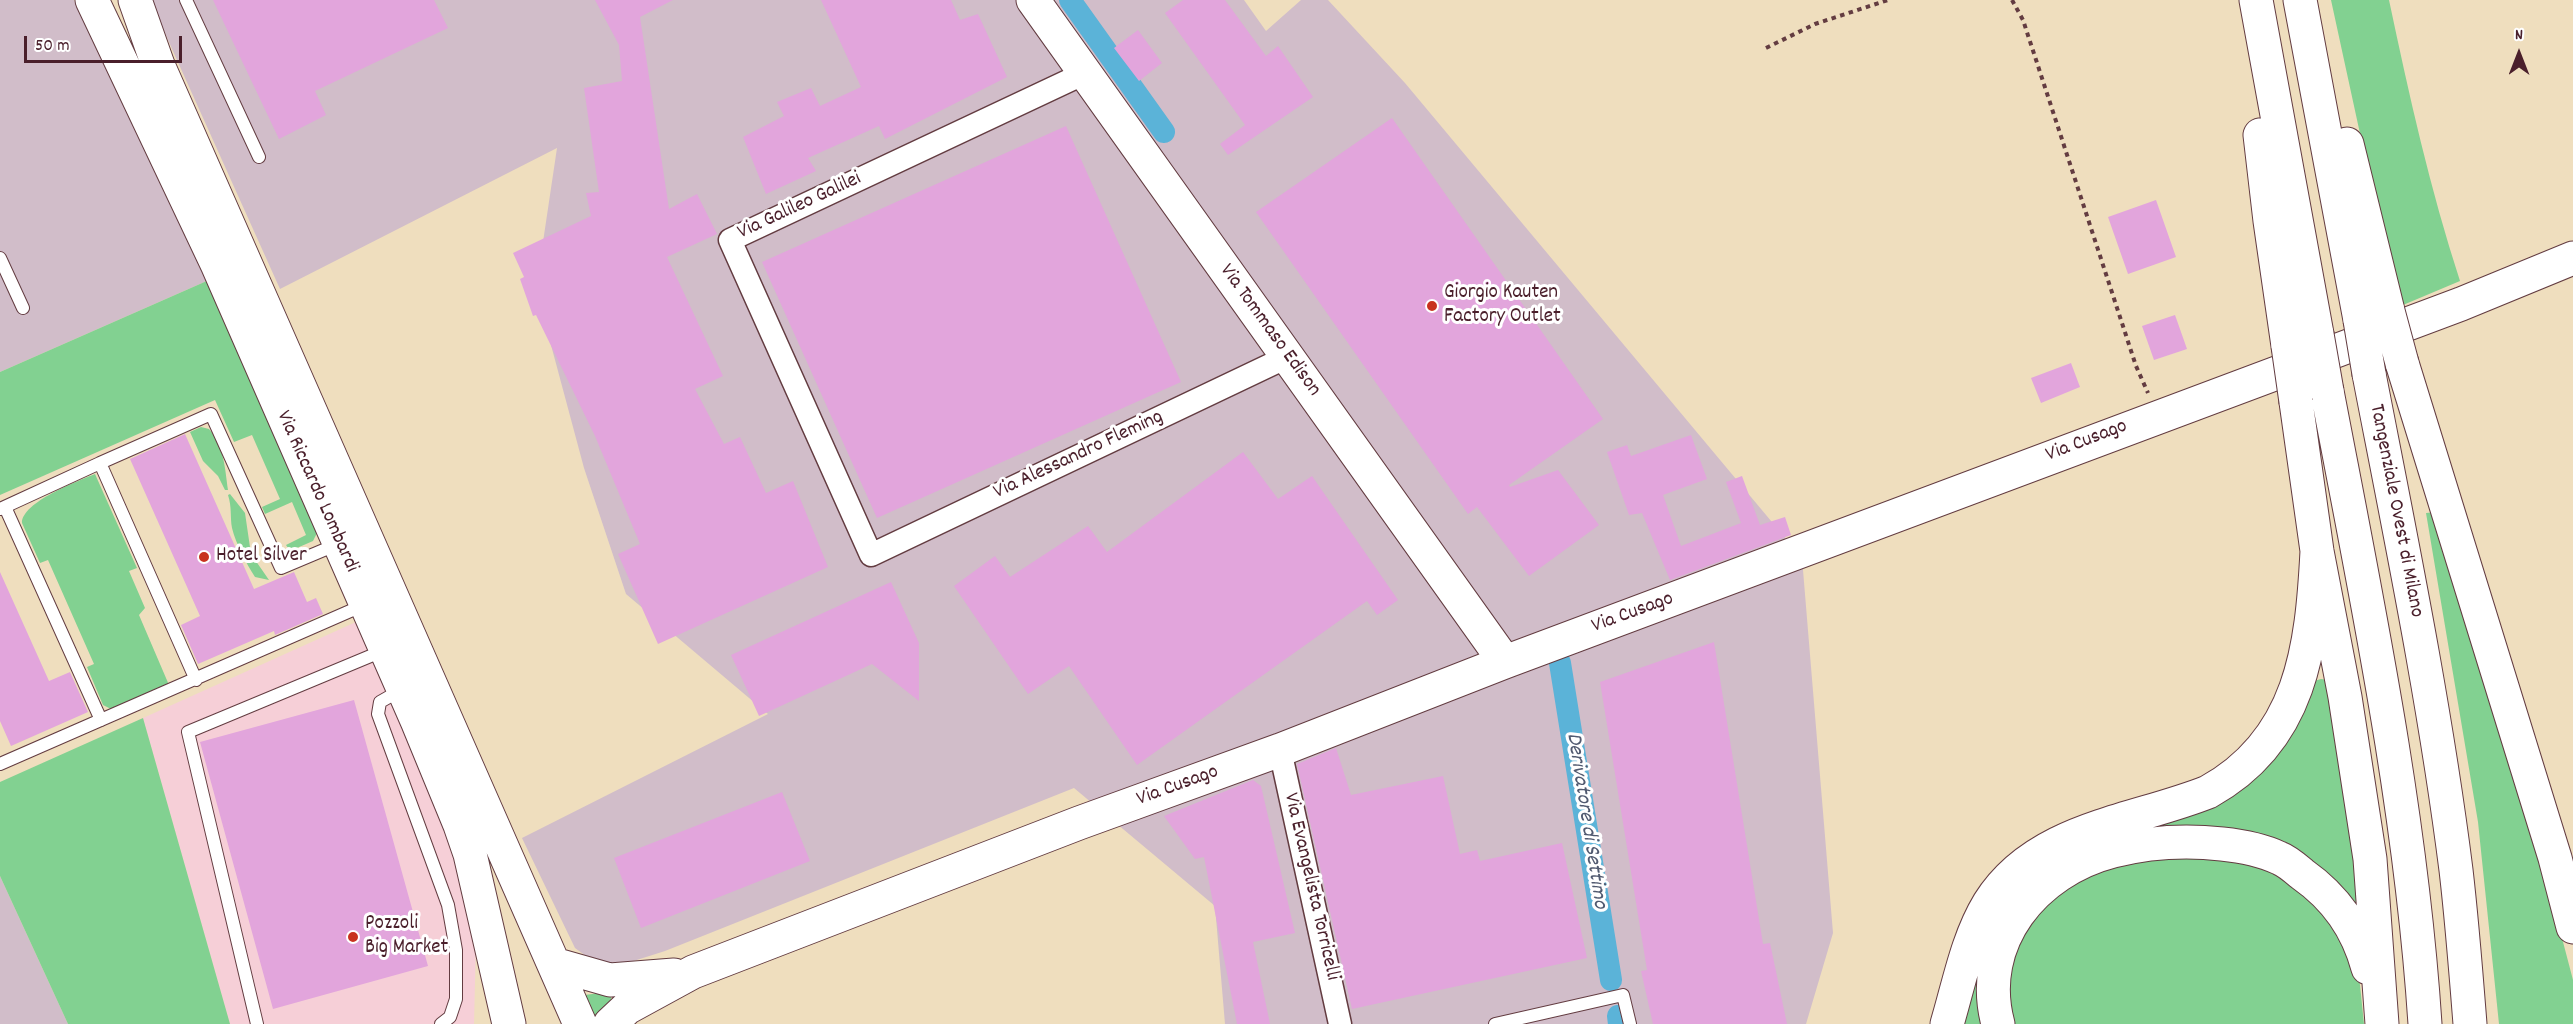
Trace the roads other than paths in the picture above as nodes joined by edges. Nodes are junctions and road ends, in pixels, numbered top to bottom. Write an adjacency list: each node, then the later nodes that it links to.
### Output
1 (92, 0): 17 (main road, Via Riccardo Lombardi)
2 (135, 0): 31 (main road, Via Riccardo Lombardi)
3 (186, 0): 8 (lane)
4 (1033, 0): 7 (main road, Via Tommaso Edison)
5 (2256, 0): 13 (main road)
6 (2302, 13): 12 (main road, Tangenziale Ovest di Milano)
7 (1085, 73): 14 (main road, Via Tommaso Edison); 19 (street, Via Galileo Galilei)
8 (259, 157)
9 (0, 258): 11 (lane)
10 (2573, 258): 22 (main road, Via Cusago)
11 (23, 308)
12 (2374, 315): 28 (main road, bridge); 45 (main road, Tangenziale Ovest di Milano, bridge)
13 (2303, 340): 18 (main road, bridge); 44 (main road, bridge)
14 (1287, 357): 19 (street, Via Alessandro Fleming); 22 (main road, Via Tommaso Edison)
15 (100, 463): 16 (lane); 17 (lane); 23 (lane)
16 (2, 508): 25 (lane)
17 (339, 544): 20 (main road, Via Riccardo Lombardi)
18 (2317, 550): 34 (main road); 42 (main road)
19 (871, 555)
20 (366, 604): 21 (main road, Via Riccardo Lombardi); 23 (lane)
21 (386, 649): 24 (main road, Via Riccardo Lombardi); 35 (lane)
22 (1505, 662): 26 (main road, Via Cusago)
23 (196, 680): 25 (lane)
24 (403, 688): 33 (main road, Via Riccardo Lombardi); 36 (lane)
25 (101, 720): 27 (lane)
26 (1280, 750): 32 (main road, Via Cusago); 39 (street, Via Evangelista Torricelli)
27 (0, 764)
28 (2555, 858): 29 (main road); 30 (main road)
29 (2573, 896)
30 (2573, 927)
31 (554, 964): 32 (main road, Via Cusago); 37 (main road, Via Riccardo Lombardi)
32 (693, 972): 38 (main road, Via Cusago)
33 (506, 1011)
34 (2382, 1020): 43 (main road)
35 (257, 1024)
36 (441, 1024)
37 (580, 1024)
38 (610, 1024)
39 (1340, 1024)
40 (1495, 1024): 41 (lane)
41 (1630, 1024)
42 (1947, 1024)
43 (1998, 1024)
44 (2425, 1024)
45 (2470, 1024)

